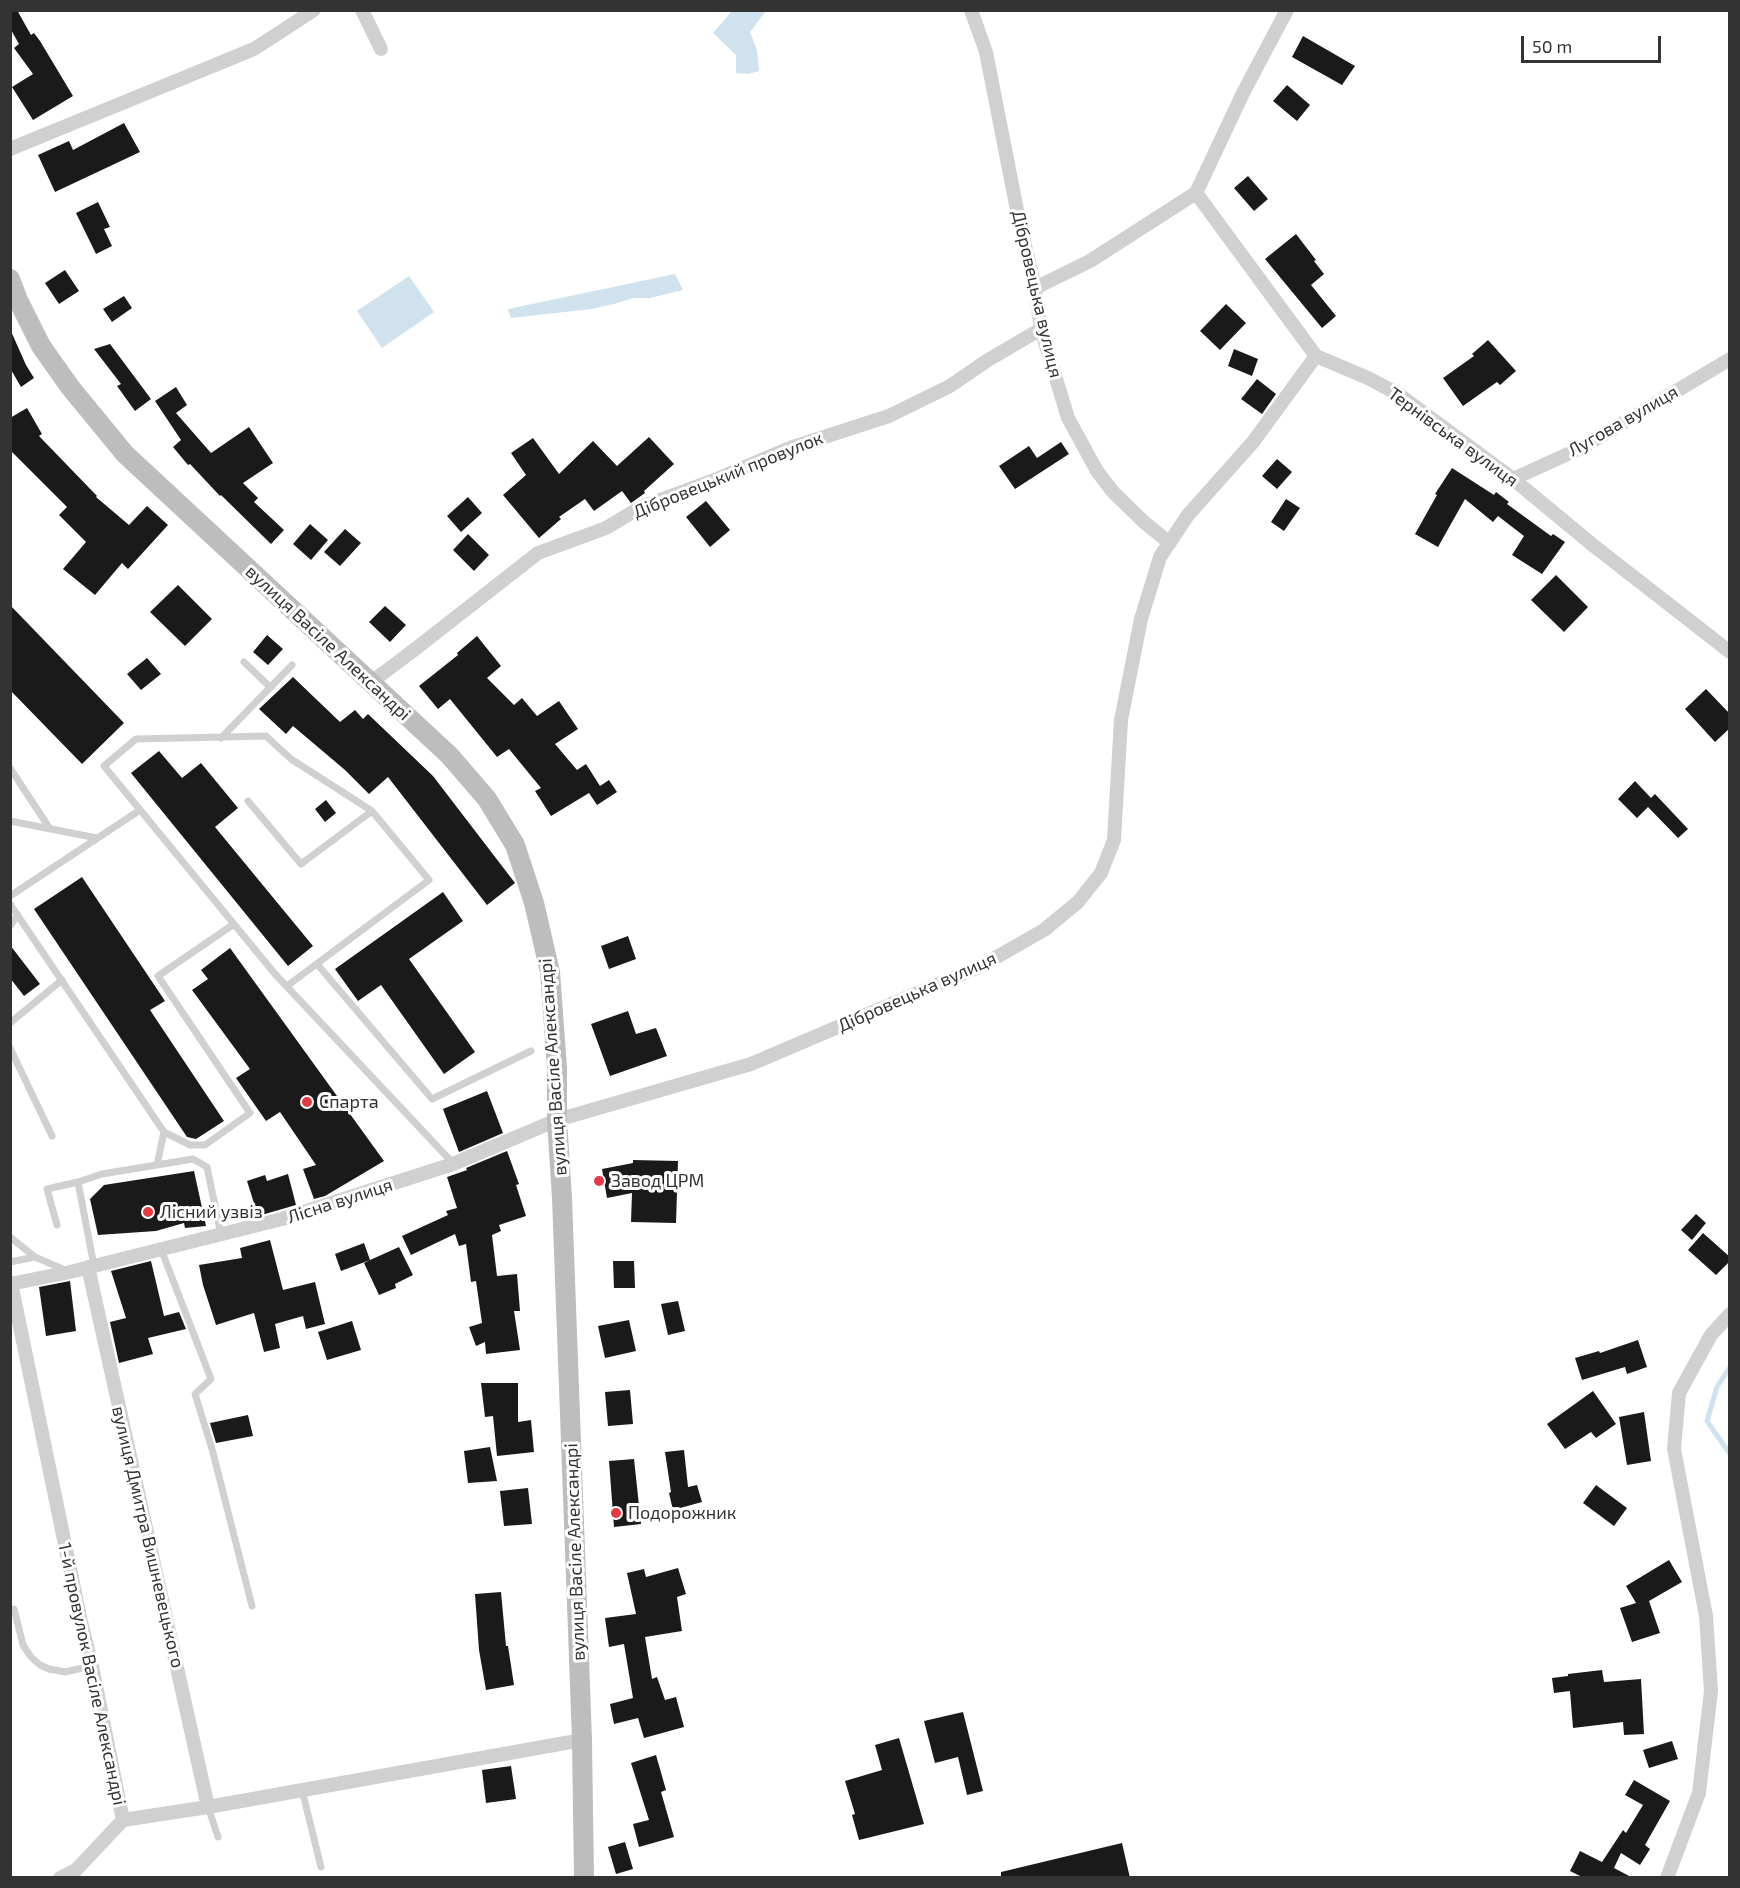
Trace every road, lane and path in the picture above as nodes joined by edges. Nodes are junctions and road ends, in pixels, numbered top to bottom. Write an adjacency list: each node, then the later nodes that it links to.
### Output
1 (314, 10): 6 (street)
2 (362, 10): 5 (street)
3 (971, 10): 9 (street, Дібровецька вулиця)
4 (1287, 10): 7 (street)
5 (381, 49)
6 (10, 149)
7 (1197, 193): 9 (street); 12 (street)
8 (10, 279): 10 (main road, вулиця Васіле Александрі)
9 (1035, 288): 11 (street, Дібровецька вулиця)
10 (14, 301): 19 (main road, вулиця Васіле Александрі)
11 (1041, 329): 15 (street, Дібровецька вулиця); 19 (street, Дібровецький провулок)
12 (1316, 357): 14 (street, Тернівська вулиця); 15 (street, Дібровецька вулиця)
13 (1730, 359): 14 (street, Лугова вулиця)
14 (1513, 479): 16 (street, Тернівська вулиця)
15 (1170, 543): 40 (street, Дібровецька вулиця)
16 (1730, 652)
17 (243, 662): 20 (lane)
18 (292, 664): 20 (lane)
19 (370, 683): 40 (main road, вулиця Васіле Александрі)
20 (270, 687): 21 (lane)
21 (221, 738): 24 (lane); 25 (lane)
22 (10, 768): 27 (lane)
23 (248, 801): 25 (lane)
24 (140, 810): 28 (lane); 32 (lane)
25 (372, 811): 34 (lane)
26 (10, 821): 27 (lane)
27 (51, 829): 28 (lane)
28 (97, 838): 29 (lane)
29 (10, 896)
30 (10, 904): 31 (lane)
31 (18, 915): 33 (lane); 35 (lane)
32 (234, 924): 36 (lane); 41 (lane)
33 (10, 926)
34 (317, 964): 36 (lane); 39 (lane)
35 (62, 980): 37 (lane); 41 (lane)
36 (287, 986): 43 (lane)
37 (10, 1023)
38 (10, 1048): 42 (lane)
39 (531, 1051)
40 (557, 1120): 43 (street, Лісна вулиця); 59 (main road, вулиця Васіле Александрі)
41 (164, 1132): 44 (lane)
42 (52, 1136)
43 (453, 1164): 47 (street, Лісна вулиця)
44 (157, 1165): 45 (lane); 47 (lane)
45 (78, 1182): 46 (lane); 52 (lane)
46 (57, 1225)
47 (220, 1234): 49 (street, Лісна вулиця)
48 (10, 1237): 50 (lane)
49 (162, 1249): 52 (street, Лісна вулиця); 56 (lane)
50 (35, 1257): 51 (lane); 53 (lane)
51 (10, 1262)
52 (91, 1266): 53 (street, Лісна вулиця); 61 (street, вулиця Дмитра Вишневецького)
53 (70, 1272): 54 (street, Лісна вулиця)
54 (11, 1283): 58 (street, 1-й провулок Васіле Александрі)
55 (1730, 1314): 67 (street)
56 (252, 1606)
57 (14, 1610): 58 (lane)
58 (92, 1666): 62 (street, 1-й провулок Васіле Александрі)
59 (582, 1740): 60 (street, 1-й провулок Васіле Александрі); 66 (main road, вулиця Васіле Александрі)
60 (302, 1790): 61 (street, 1-й провулок Васіле Александрі); 64 (lane)
61 (208, 1807): 62 (street, 1-й провулок Васіле Александрі); 63 (lane)
62 (123, 1820): 65 (street)
63 (218, 1837)
64 (321, 1867)
65 (60, 1878)
66 (584, 1878)
67 (1667, 1878)

